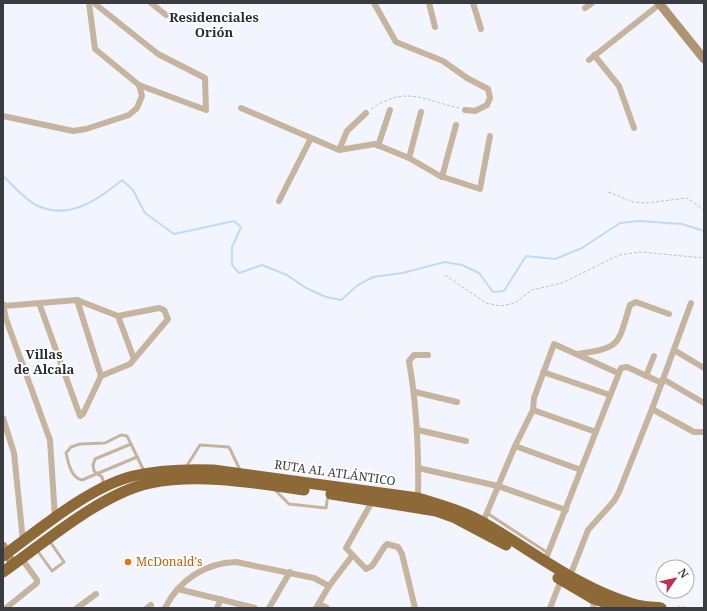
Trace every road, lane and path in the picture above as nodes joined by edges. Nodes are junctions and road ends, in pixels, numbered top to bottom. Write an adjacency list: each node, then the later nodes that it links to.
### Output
1 (89, 3): 16 (street)
2 (94, 3): 16 (street)
3 (151, 3): 10 (street)
4 (374, 3): 19 (street)
5 (429, 3): 11 (street)
6 (473, 3): 12 (street)
7 (592, 3): 9 (street)
8 (660, 4): 13 (street); 14 (street)
9 (585, 8)
10 (166, 15)
11 (435, 26)
12 (481, 29)
13 (594, 55): 15 (street); 24 (street)
14 (704, 58)
15 (589, 60)
16 (139, 85): 22 (street)
17 (241, 108): 26 (street)
18 (390, 110): 27 (street)
19 (465, 110): 21 (path)
20 (421, 112): 29 (street)
21 (366, 113): 28 (street)
22 (3, 116)
23 (456, 125): 30 (street)
24 (634, 128)
25 (490, 136): 30 (street)
26 (310, 138): 28 (street); 32 (street)
27 (378, 146): 28 (street); 29 (street)
28 (338, 150)
29 (409, 158): 30 (street)
30 (442, 177)
31 (608, 192): 33 (path)
32 (279, 201)
33 (704, 210)
34 (704, 258): 35 (path)
35 (445, 275)
36 (77, 300): 37 (street); 41 (street); 51 (street)
37 (39, 303): 39 (street); 51 (street)
38 (691, 303): 43 (street)
39 (4, 305): 42 (street)
40 (669, 314): 44 (street)
41 (118, 316): 47 (street); 47 (street)
42 (4, 320): 84 (street)
43 (674, 350): 48 (street); 53 (street)
44 (578, 354): 49 (street); 50 (street)
45 (428, 355): 54 (street)
46 (654, 356): 52 (street)
47 (134, 359): 51 (street)
48 (704, 368)
49 (543, 372): 55 (street); 58 (street)
50 (618, 373): 52 (street); 55 (street)
51 (101, 376)
52 (646, 376): 53 (street)
53 (663, 381): 57 (street); 59 (street)
54 (414, 392): 56 (street); 61 (street)
55 (610, 395): 62 (street)
56 (457, 402)
57 (704, 403)
58 (532, 410): 62 (street); 66 (street)
59 (652, 410): 63 (street); 94 (street)
60 (3, 418): 86 (street)
61 (418, 430): 64 (street); 68 (street)
62 (596, 432): 70 (street)
63 (704, 432)
64 (466, 441)
65 (131, 444): 67 (lane); 72 (lane); 72 (lane)
66 (515, 446): 70 (street); 75 (street)
67 (137, 457): 72 (lane); 73 (lane)
68 (418, 468): 75 (street); 78 (street)
69 (184, 469): 71 (highway, RUTA AL ATLÁNTICO); 71 (lane); 73 (highway, RUTA AL ATLÁNTICO)
70 (581, 470): 81 (street)
71 (242, 473): 78 (highway, RUTA AL ATLÁNTICO)
72 (97, 474): 76 (lane)
73 (146, 474): 76 (highway, RUTA AL ATLÁNTICO)
74 (271, 486): 77 (highway, RUTA AL ATLÁNTICO); 77 (lane); 82 (highway, RUTA AL ATLÁNTICO)
75 (498, 486): 81 (street); 83 (street)
76 (105, 487): 80 (highway, RUTA AL ATLÁNTICO)
77 (329, 493): 79 (highway, RUTA AL ATLÁNTICO)
78 (418, 498): 83 (highway, RUTA AL ATLÁNTICO)
79 (373, 500): 89 (street); 94 (highway, RUTA AL ATLÁNTICO)
80 (75, 504): 82 (highway); 84 (highway, RUTA AL ATLÁNTICO)
81 (566, 510): 90 (street)
82 (83, 514): 85 (highway, RUTA AL ATLÁNTICO)
83 (485, 518): 90 (highway, RUTA AL ATLÁNTICO)
84 (55, 519): 86 (highway, RUTA AL ATLÁNTICO)
85 (49, 540): 87 (highway, RUTA AL ATLÁNTICO); 87 (lane)
86 (23, 541): 88 (highway, RUTA AL ATLÁNTICO)
87 (36, 548): 91 (highway, RUTA AL ATLÁNTICO)
88 (4, 552): 91 (street)
89 (352, 556): 95 (street); 109 (street)
90 (547, 557): 94 (highway, RUTA AL ATLÁNTICO)
91 (18, 561): 92 (highway, RUTA AL ATLÁNTICO); 102 (street)
92 (3, 572)
93 (290, 572): 95 (street); 96 (street); 107 (street)
94 (565, 578): 99 (highway, RUTA AL ATLÁNTICO); 110 (street); 112 (highway, RUTA AL ATLÁNTICO)
95 (329, 586): 100 (street)
96 (178, 589): 98 (street); 104 (street)
97 (96, 594): 103 (street)
98 (221, 599): 105 (street); 106 (street)
99 (593, 603): 111 (highway, RUTA AL ATLÁNTICO)
100 (318, 606): 108 (street)
101 (679, 607): 113 (path)
102 (6, 608)
103 (77, 608)
104 (165, 608)
105 (217, 608)
106 (255, 608)
107 (269, 608)
108 (326, 608)
109 (415, 608)
110 (550, 608)
111 (620, 608)
112 (661, 608)
113 (690, 608)

